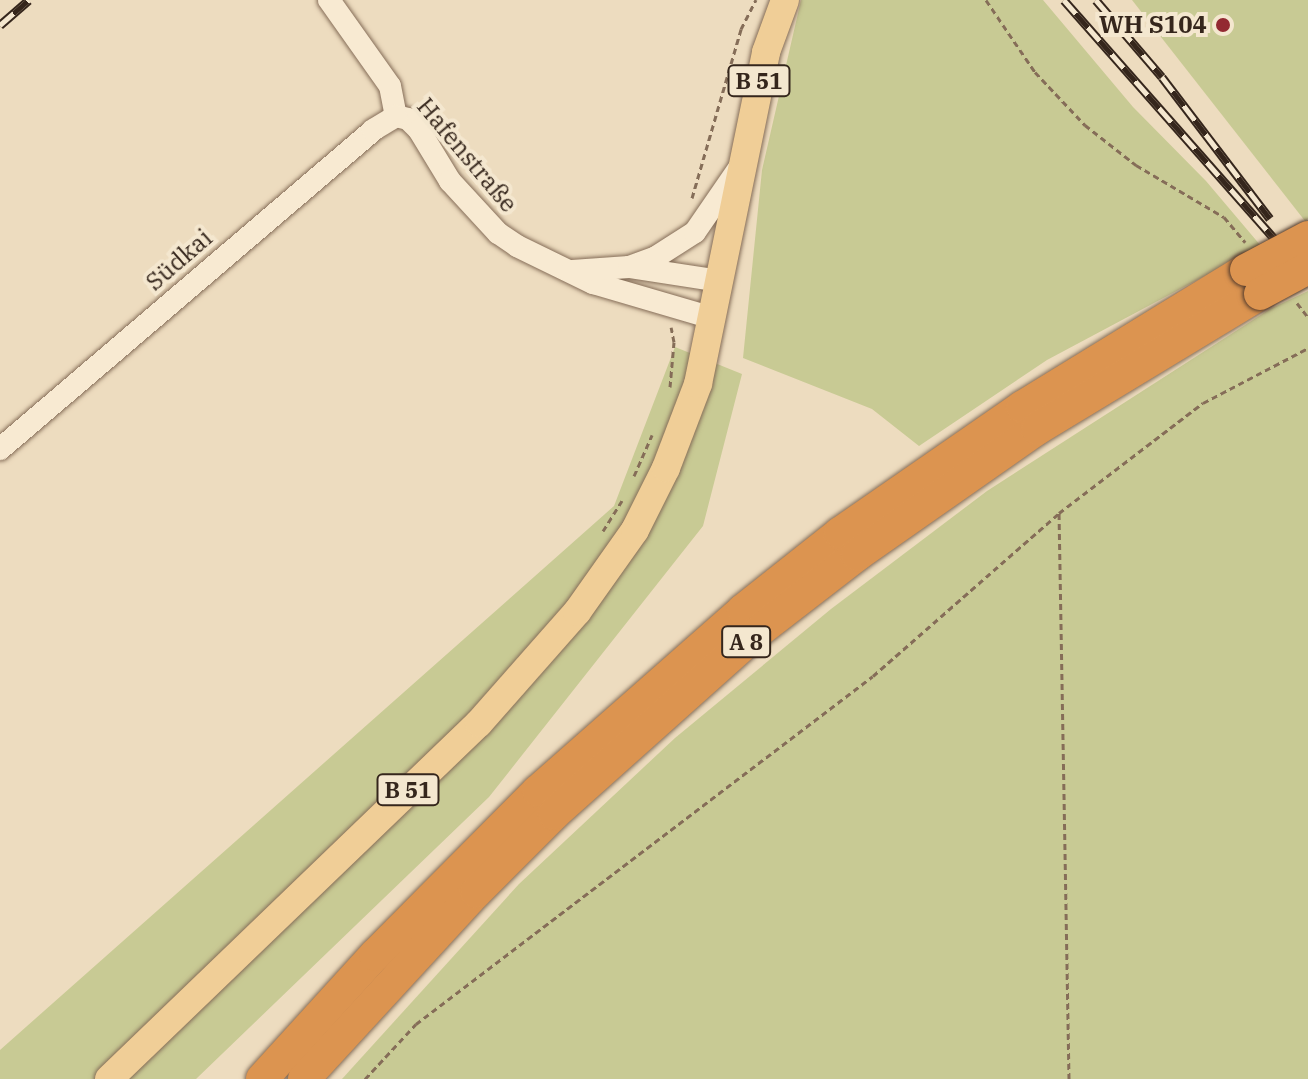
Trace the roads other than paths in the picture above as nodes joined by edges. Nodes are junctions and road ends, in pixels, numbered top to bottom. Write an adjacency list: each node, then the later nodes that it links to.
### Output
1 (329, 0): 3 (street, Hafenstraße)
2 (785, 0): 4 (main road, B 51)
3 (396, 116): 8 (street, Hafenstraße); 12 (street, Südkai)
4 (742, 165): 6 (street, Hafenstraße); 10 (main road, B 51)
5 (1308, 237): 9 (highway, A 8, bridge)
6 (629, 267): 8 (street, Hafenstraße); 10 (street, Hafenstraße)
7 (1308, 268): 9 (highway, A 8, bridge)
8 (572, 271): 11 (street, Hafenstraße)
9 (1262, 277): 14 (highway, A 8); 15 (highway, A 8)
10 (721, 281): 11 (main road, B 51)
11 (713, 318): 13 (main road, B 51)
12 (0, 449)
13 (109, 1079)
14 (262, 1079)
15 (304, 1079)

